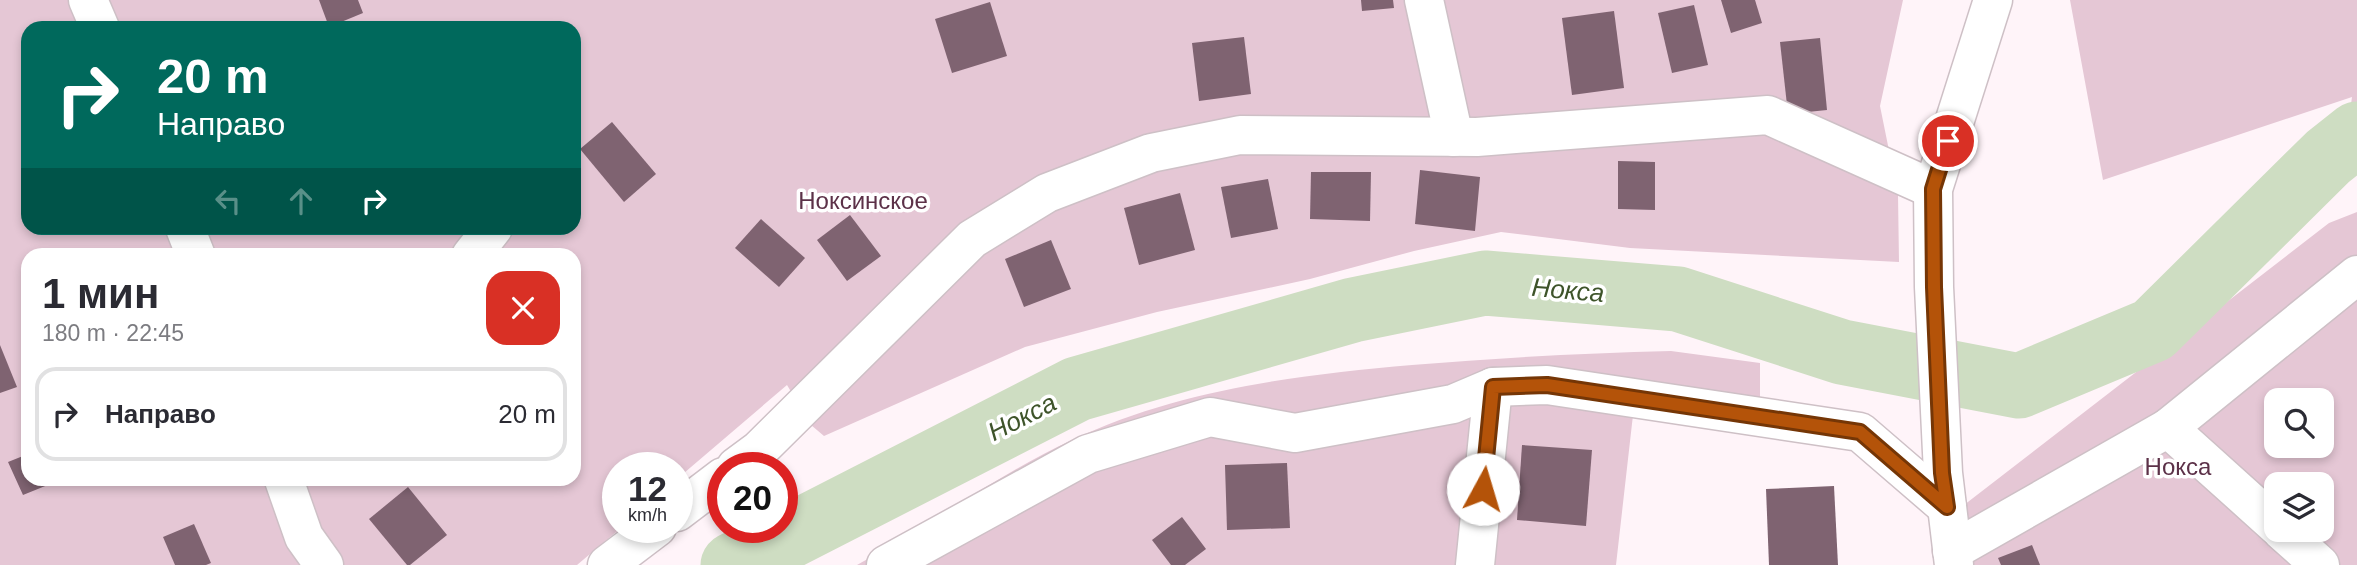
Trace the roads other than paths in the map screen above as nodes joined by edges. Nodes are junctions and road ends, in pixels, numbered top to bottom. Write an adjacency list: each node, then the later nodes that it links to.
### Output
1 (88, 0): 4 (street)
2 (1424, 0): 5 (street)
3 (1993, 0): 6 (street)
4 (97, 21)
5 (1454, 137): 6 (street); 10 (street)
6 (1933, 189): 13 (street)
7 (2357, 275): 9 (street)
8 (1493, 387): 13 (street); 21 (street); 22 (street)
9 (2168, 428): 15 (street); 18 (street)
10 (756, 452)
11 (286, 486): 19 (street)
12 (707, 489): 14 (street)
13 (1945, 490): 18 (street)
14 (693, 500)
15 (2264, 514)
16 (2294, 542): 23 (street)
17 (636, 543): 20 (street)
18 (1953, 558)
19 (324, 565)
20 (607, 565)
21 (886, 565)
22 (1475, 565)
23 (2320, 565)

